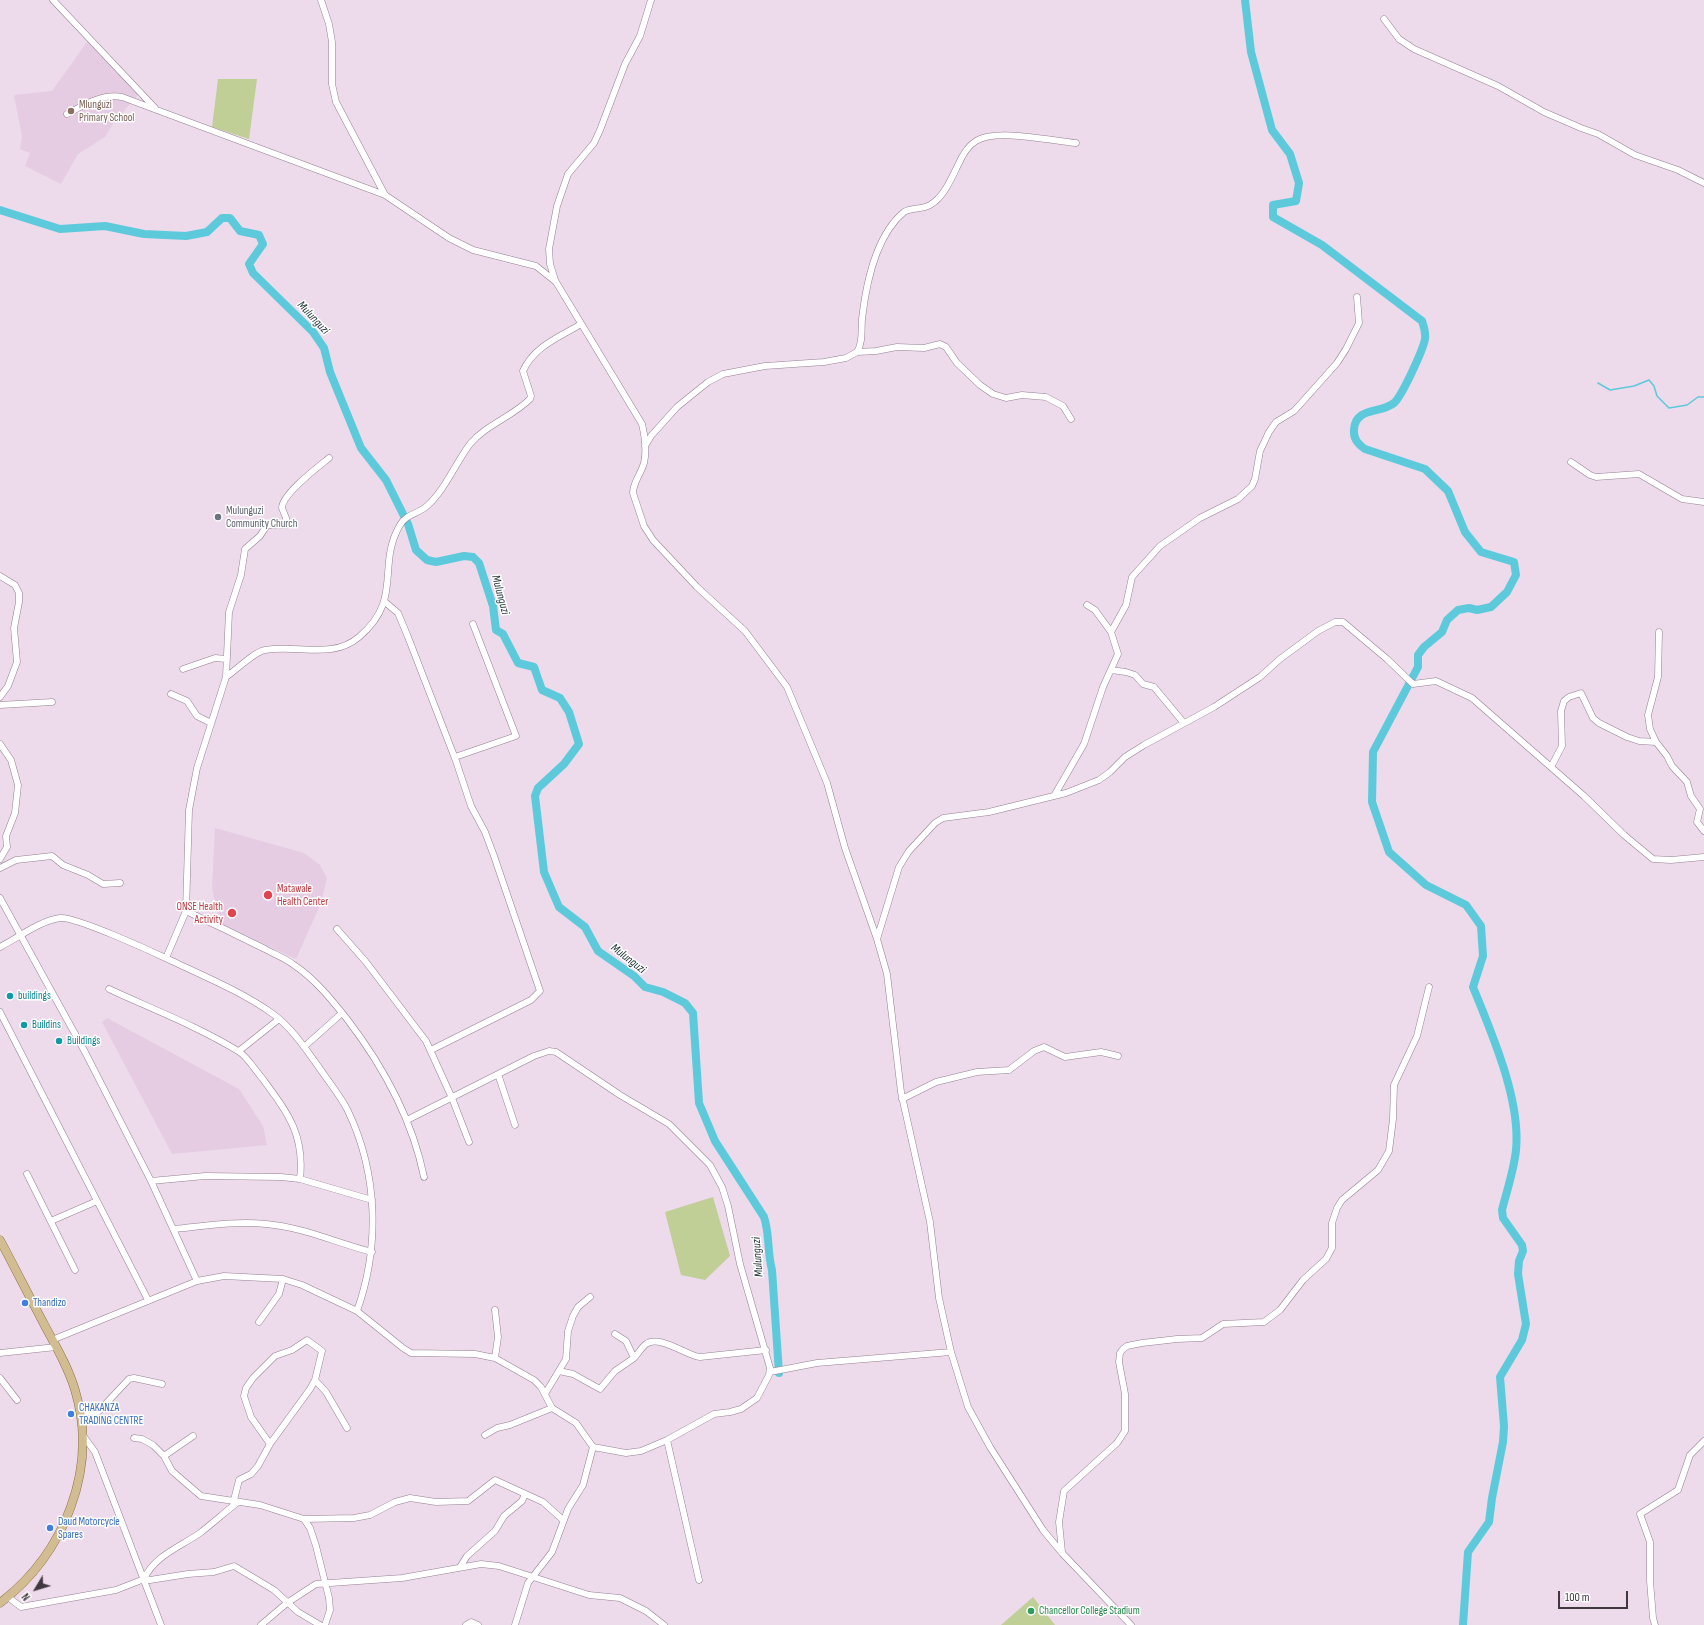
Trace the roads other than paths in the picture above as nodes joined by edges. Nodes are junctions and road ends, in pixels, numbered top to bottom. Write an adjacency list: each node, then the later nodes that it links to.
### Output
1 (53, 0): 5 (street)
2 (320, 0): 9 (street)
3 (651, 0): 10 (street)
4 (1384, 19): 8 (street)
5 (156, 110): 6 (street); 9 (street)
6 (67, 114)
7 (1076, 143): 13 (street)
8 (1704, 183)
9 (385, 195): 10 (street)
10 (556, 282): 12 (street)
11 (1357, 297): 23 (street)
12 (582, 324): 15 (street); 20 (street)
13 (857, 352): 14 (street); 15 (street)
14 (1071, 419)
15 (645, 446): 49 (street)
16 (329, 458): 25 (street)
17 (1571, 462): 18 (street)
18 (1704, 502)
19 (0, 576): 30 (street)
20 (384, 602): 28 (street); 37 (street)
21 (1087, 605): 23 (street)
22 (474, 624): 37 (street)
23 (1111, 632): 27 (street)
24 (1659, 632): 35 (street)
25 (226, 659): 26 (street); 28 (street)
26 (183, 669)
27 (1111, 670): 33 (street); 39 (street)
28 (226, 677): 34 (street)
29 (171, 694): 34 (street)
30 (0, 697)
31 (52, 702): 32 (street)
32 (0, 705)
33 (1183, 722): 38 (street); 39 (street)
34 (211, 723): 46 (street)
35 (1656, 742): 38 (street); 40 (street)
36 (0, 744): 42 (street)
37 (455, 757): 58 (street)
38 (1551, 767): 41 (street)
39 (1054, 796): 49 (street)
40 (1704, 831)
41 (1704, 857)
42 (0, 859)
43 (0, 868): 44 (street)
44 (120, 883)
45 (0, 898): 48 (street)
46 (186, 911): 51 (street); 55 (street)
47 (337, 929): 58 (street)
48 (22, 936): 50 (street); 51 (street); 70 (street)
49 (877, 938): 63 (street)
50 (0, 947)
51 (166, 958): 56 (street)
52 (1429, 987): 116 (street)
53 (109, 989): 59 (street)
54 (0, 1012): 72 (street)
55 (342, 1013): 57 (street); 64 (street)
56 (279, 1019): 57 (street); 59 (street)
57 (304, 1047): 71 (street)
58 (431, 1050): 62 (street)
59 (240, 1051): 69 (street)
60 (1118, 1056): 63 (street)
61 (498, 1074): 62 (street); 65 (street); 88 (street)
62 (452, 1098): 64 (street); 66 (street)
63 (902, 1099): 89 (street)
64 (407, 1120): 68 (street)
65 (515, 1125)
66 (469, 1142)
67 (27, 1174): 73 (street)
68 (424, 1177)
69 (300, 1179): 70 (street); 71 (street)
70 (151, 1181): 74 (street)
71 (372, 1200): 76 (street)
72 (97, 1201): 73 (street); 81 (street)
73 (51, 1220): 77 (street)
74 (175, 1229): 76 (street); 79 (street)
75 (0, 1240): 86 (main road)
76 (372, 1252): 83 (street)
77 (75, 1270)
78 (283, 1279): 79 (street); 83 (street); 84 (street)
79 (197, 1281): 81 (street)
80 (590, 1298): 93 (street)
81 (148, 1300): 86 (street)
82 (495, 1310): 91 (street)
83 (357, 1311): 91 (street)
84 (259, 1322)
85 (615, 1334): 92 (street)
86 (52, 1340): 87 (main road)
87 (56, 1347): 90 (street); 101 (main road)
88 (766, 1350): 92 (street); 94 (street)
89 (952, 1352): 94 (street); 116 (street)
90 (0, 1353)
91 (495, 1358): 98 (street)
92 (634, 1358): 93 (street)
93 (559, 1371): 98 (street)
94 (770, 1372): 107 (street)
95 (0, 1378): 99 (street)
96 (315, 1380): 102 (street); 109 (street); 109 (street)
97 (162, 1384): 101 (street)
98 (545, 1394): 100 (street)
99 (17, 1400)
100 (552, 1408): 105 (street); 110 (street)
101 (80, 1412): 103 (main road)
102 (347, 1428)
103 (82, 1434): 119 (street); 122 (main road)
104 (194, 1436): 111 (street)
105 (485, 1436)
106 (134, 1438): 111 (street)
107 (667, 1440): 110 (street); 120 (street)
108 (1704, 1441): 125 (street)
109 (270, 1444): 113 (street)
110 (593, 1447): 115 (street)
111 (164, 1456): 113 (street)
112 (525, 1494): 114 (street); 115 (street); 117 (street)
113 (236, 1501): 114 (street); 119 (street)
114 (304, 1519): 121 (street)
115 (563, 1520): 118 (street)
116 (1062, 1553): 134 (street)
117 (460, 1567): 118 (street); 121 (street)
118 (531, 1578): 132 (street); 133 (street)
119 (144, 1579): 122 (street); 123 (street); 126 (street)
120 (699, 1580)
121 (325, 1582): 123 (street); 129 (street)
122 (8, 1597): 124 (main road)
123 (287, 1602): 127 (street); 128 (street)
124 (0, 1603)
125 (1653, 1618): 135 (street); 136 (street)
126 (161, 1625)
127 (261, 1625)
128 (320, 1625)
129 (324, 1625)
130 (466, 1625): 131 (street)
131 (478, 1625)
132 (515, 1625)
133 (664, 1625)
134 (1132, 1625)
135 (1650, 1625)
136 (1655, 1625)

